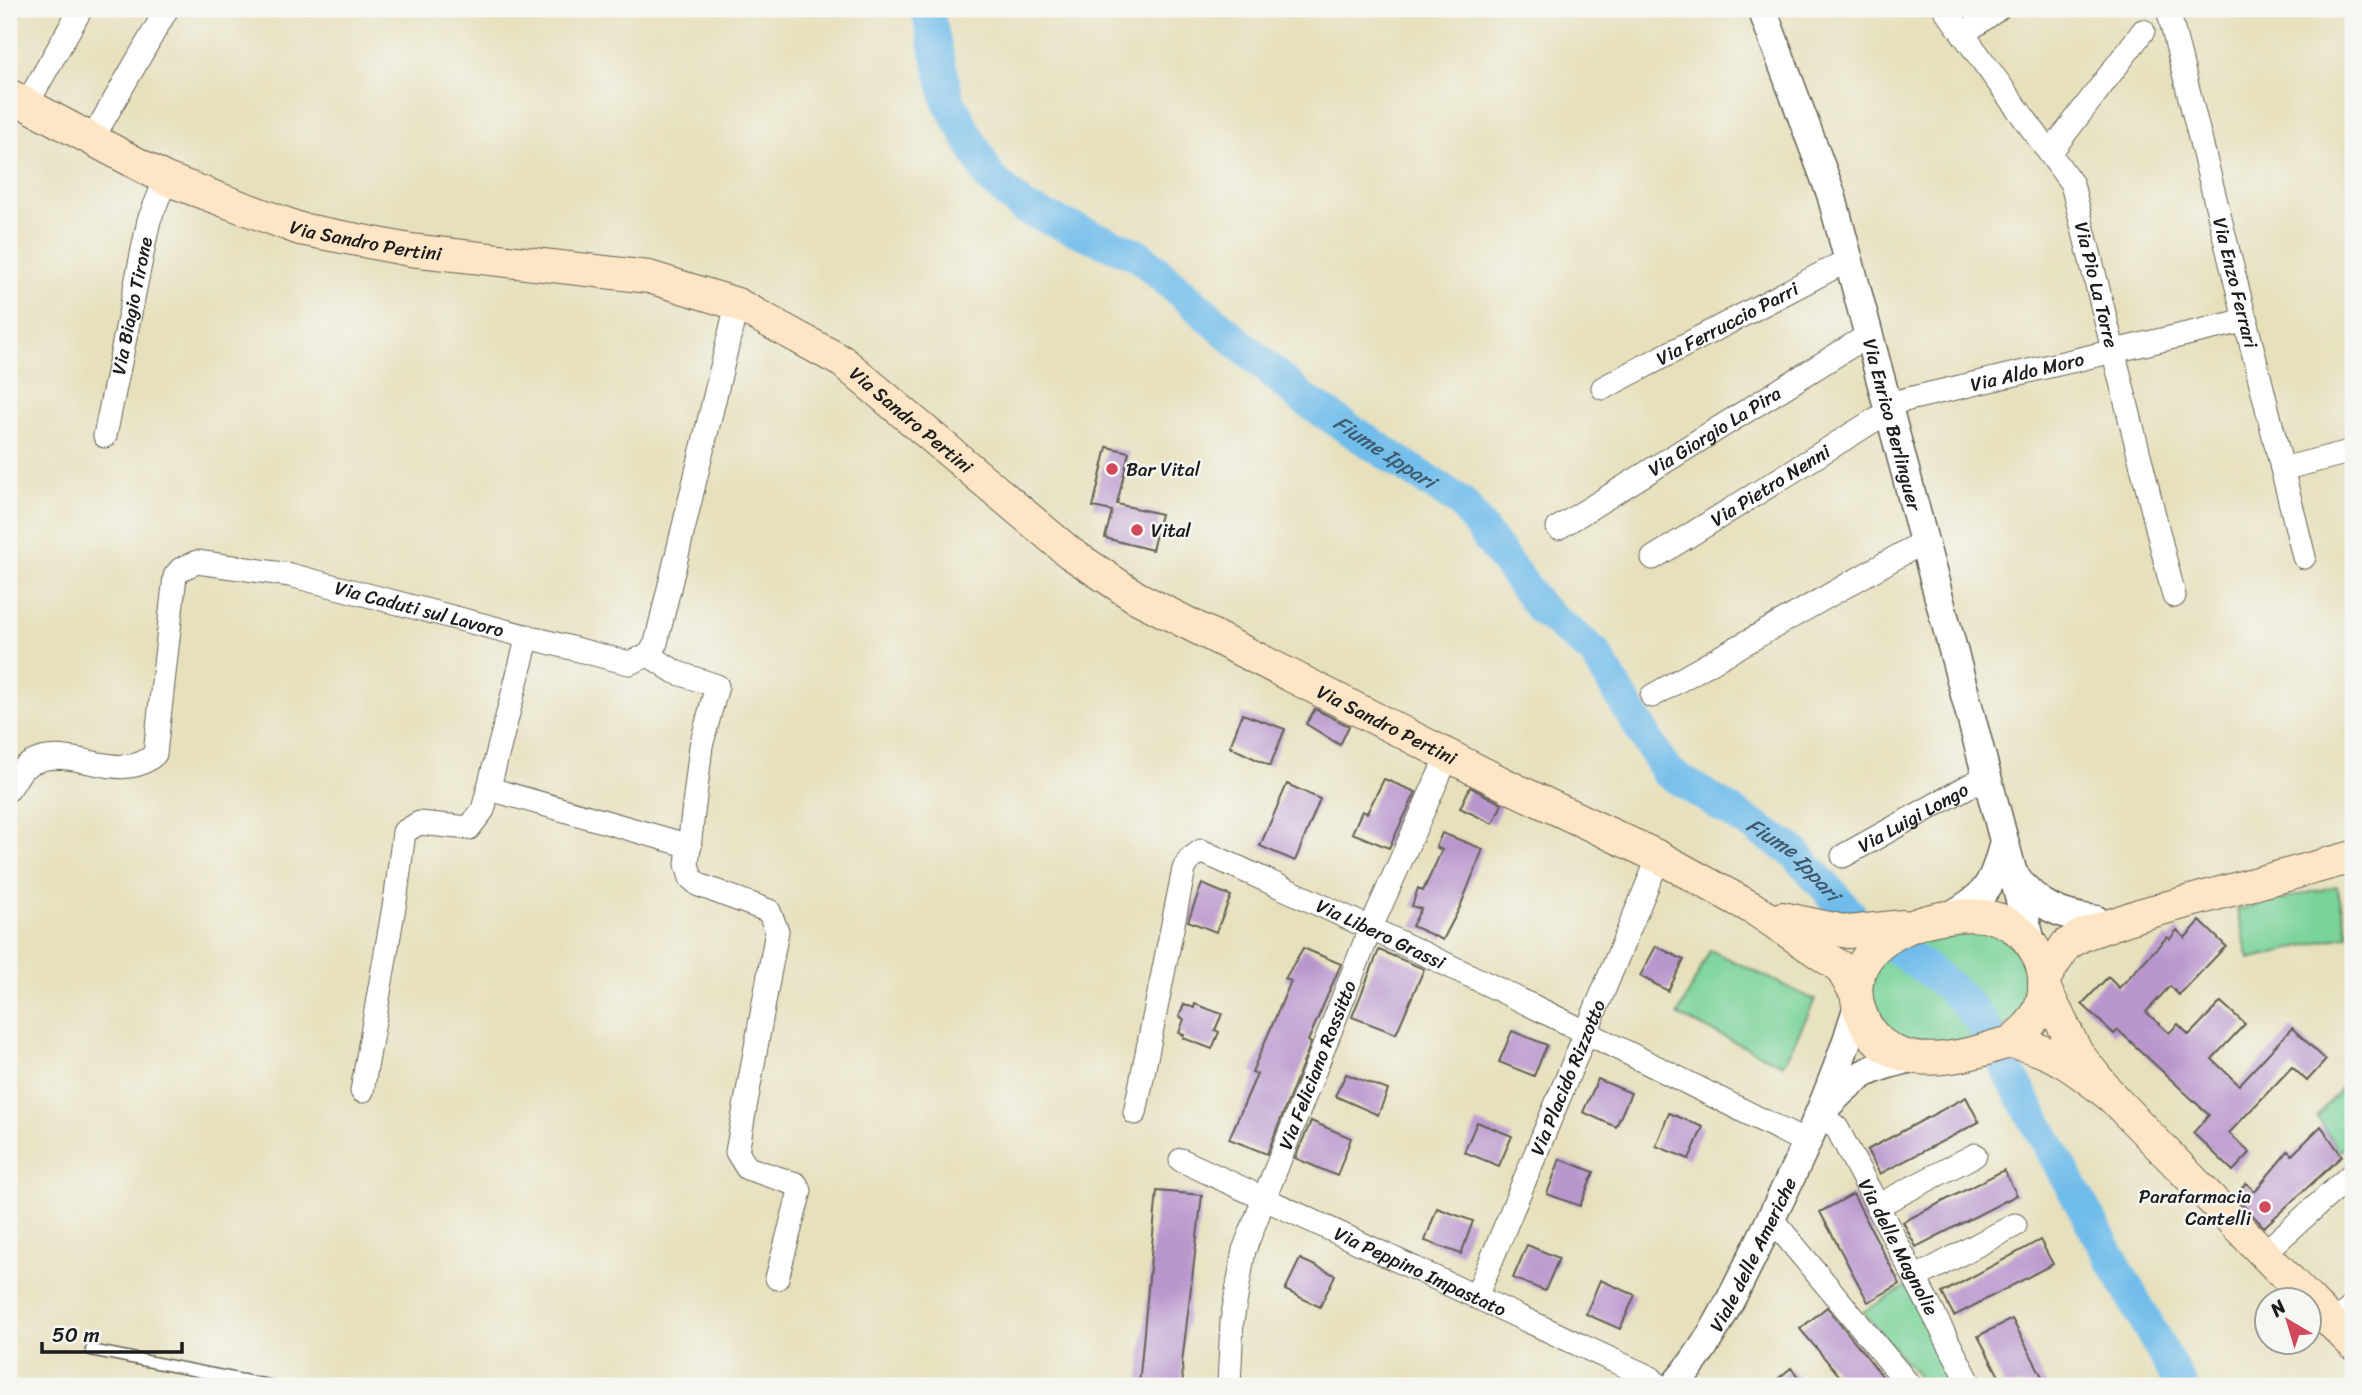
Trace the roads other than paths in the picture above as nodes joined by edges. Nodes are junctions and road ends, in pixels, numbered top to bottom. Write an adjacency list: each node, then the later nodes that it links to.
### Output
1 (81, 9): 9 (street)
2 (167, 9): 10 (street)
3 (1945, 9): 8 (street, Via Pio La Torre)
4 (1998, 9): 8 (street)
5 (2168, 9): 15 (street, Via Enzo Ferrari)
6 (1765, 10): 13 (street, Via Enrico Berlinguer)
7 (2143, 31): 11 (street)
8 (1963, 34): 11 (street, Via Pio La Torre)
9 (18, 100): 10 (main road, Via Sandro Pertini)
10 (91, 141): 12 (main road, Via Sandro Pertini)
11 (2050, 153): 17 (street, Via Pio La Torre)
12 (166, 179): 14 (main road, Via Sandro Pertini); 20 (street, Via Biagio Tirone)
13 (1850, 259): 16 (street, Via Enrico Berlinguer); 18 (street, Via Ferruccio Parri)
14 (737, 304): 29 (street); 31 (main road, Via Sandro Pertini)
15 (2247, 320): 17 (street, Via Aldo Moro); 22 (street, Via Enzo Ferrari)
16 (1870, 334): 19 (street, Via Enrico Berlinguer); 23 (street, Via Giorgio La Pira)
17 (2112, 352): 19 (street, Via Aldo Moro); 27 (street, Via Pio La Torre)
18 (1603, 388)
19 (1888, 408): 24 (street, Via Enrico Berlinguer); 26 (street, Via Pietro Nenni)
20 (106, 436)
21 (2353, 451): 22 (street)
22 (2282, 468): 25 (street, Via Enzo Ferrari)
23 (1558, 528)
24 (1923, 542): 30 (street); 32 (street, Via Enrico Berlinguer)
25 (2304, 557)
26 (1653, 558)
27 (2174, 596)
28 (528, 636): 29 (street, Via Caduti sul Lavoro); 33 (street, Via Caduti sul Lavoro); 34 (street)
29 (649, 655): 35 (street)
30 (1652, 696)
31 (1448, 755): 39 (main road, Via Sandro Pertini); 44 (street, Via Feliciano Rossitto)
32 (1985, 777): 36 (street, Via Luigi Longo); 37 (street, Via Enrico Berlinguer)
33 (9, 789)
34 (490, 789): 35 (street); 51 (street)
35 (690, 846): 64 (street)
36 (1843, 856)
37 (2006, 857): 42 (street); 43 (street); 45 (street, Via Enrico Berlinguer)
38 (2353, 857): 41 (main road)
39 (1659, 858): 40 (main road, Via Sandro Pertini); 48 (street, Via Placido Rizzotto)
40 (1754, 909): 43 (main road); 47 (main road)
41 (2139, 915): 42 (main road); 46 (main road)
42 (2096, 920): 45 (main road)
43 (1933, 922): 45 (main road); 47 (main road)
44 (1371, 927): 48 (street, Via Libero Grassi); 53 (street, Via Libero Grassi); 59 (street, Via Feliciano Rossitto)
45 (2020, 930): 46 (main road)
46 (2044, 983): 49 (main road); 52 (main road)
47 (1857, 999): 50 (main road); 54 (street)
48 (1587, 1030): 55 (street, Via Libero Grassi); 67 (street, Via Placido Rizzotto)
49 (2009, 1043): 50 (main road); 52 (main road)
50 (1911, 1058): 54 (street)
51 (362, 1091)
52 (2113, 1098): 63 (main road)
53 (1135, 1113)
54 (1820, 1114): 55 (street, Viale delle Americhe); 60 (street, Via delle Magnolie)
55 (1807, 1143): 61 (street, Viale delle Americhe)
56 (1975, 1155): 60 (street)
57 (1181, 1160): 59 (street, Via Peppino Impastato)
58 (2353, 1174): 63 (street)
59 (1262, 1197): 67 (street, Via Peppino Impastato); 72 (street, Via Feliciano Rossitto)
60 (1877, 1206): 65 (street, Via delle Magnolie)
61 (1771, 1218): 74 (street, Viale delle Americhe); 75 (street)
62 (2015, 1225): 65 (street)
63 (2263, 1254): 66 (main road)
64 (777, 1278)
65 (1915, 1278): 76 (street, Via delle Magnolie)
66 (2294, 1286)
67 (1476, 1297): 73 (street, Via Peppino Impastato)
68 (2324, 1310): 69 (main road)
69 (2346, 1324)
70 (91, 1350): 71 (lane)
71 (273, 1386)
72 (1229, 1386)
73 (1658, 1386)
74 (1674, 1386)
75 (1910, 1386)
76 (1971, 1386)

